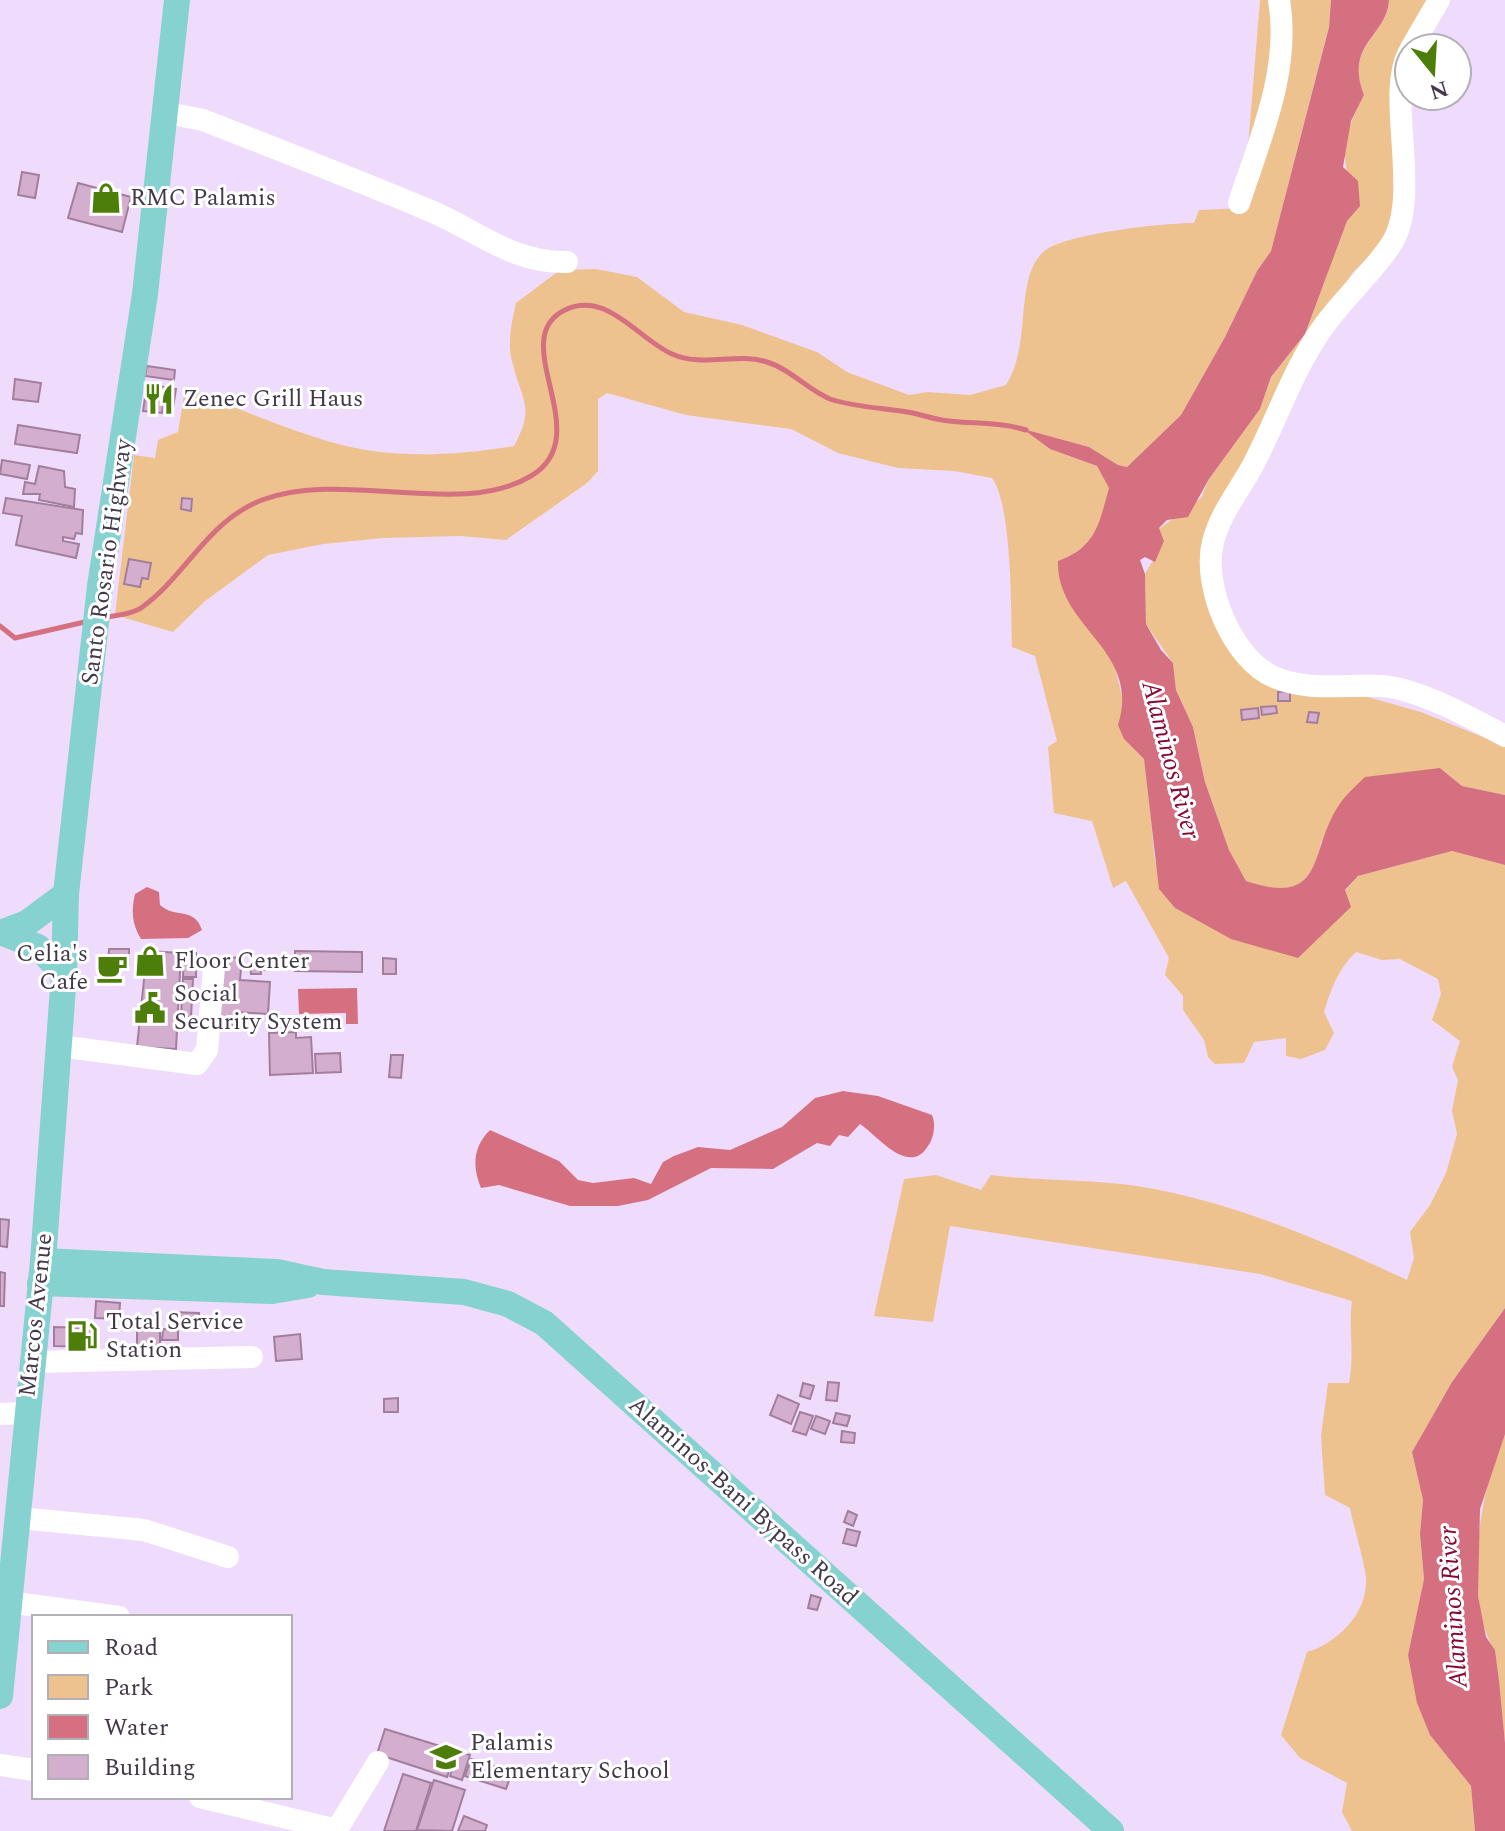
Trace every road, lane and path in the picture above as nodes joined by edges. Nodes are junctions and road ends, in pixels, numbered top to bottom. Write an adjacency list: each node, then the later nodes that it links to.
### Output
1 (177, 0): 6 (main road, Santo Rosario Highway)
2 (1279, 0): 7 (street)
3 (1439, 0): 4 (street)
4 (1420, 32)
5 (1403, 112): 9 (street)
6 (167, 113): 8 (street); 10 (main road, Santo Rosario Highway)
7 (1239, 203)
8 (567, 262)
9 (1505, 736)
10 (66, 894): 11 (main road); 13 (main road, Santo Rosario Highway)
11 (27, 923): 12 (main road); 13 (main road)
12 (1, 933): 13 (main road); 15 (main road)
13 (64, 934): 15 (main road, Marcos Avenue)
14 (214, 968): 16 (street)
15 (64, 974): 16 (main road, Marcos Avenue)
16 (59, 1046): 17 (main road, Marcos Avenue)
17 (42, 1272): 19 (main road, Marcos Avenue); 31 (main road, Alaminos-Bani Bypass Road)
18 (252, 1357): 19 (street)
19 (32, 1362): 20 (main road, Marcos Avenue)
20 (13, 1413): 21 (main road, Marcos Avenue)
21 (19, 1518): 22 (street); 23 (main road, Marcos Avenue)
22 (228, 1557)
23 (8, 1602): 24 (street); 25 (main road, Marcos Avenue)
24 (104, 1615)
25 (0, 1696)
26 (378, 1762): 30 (street)
27 (0, 1765): 28 (street)
28 (32, 1770)
29 (208, 1799): 30 (street)
30 (336, 1830)
31 (1111, 1831)

